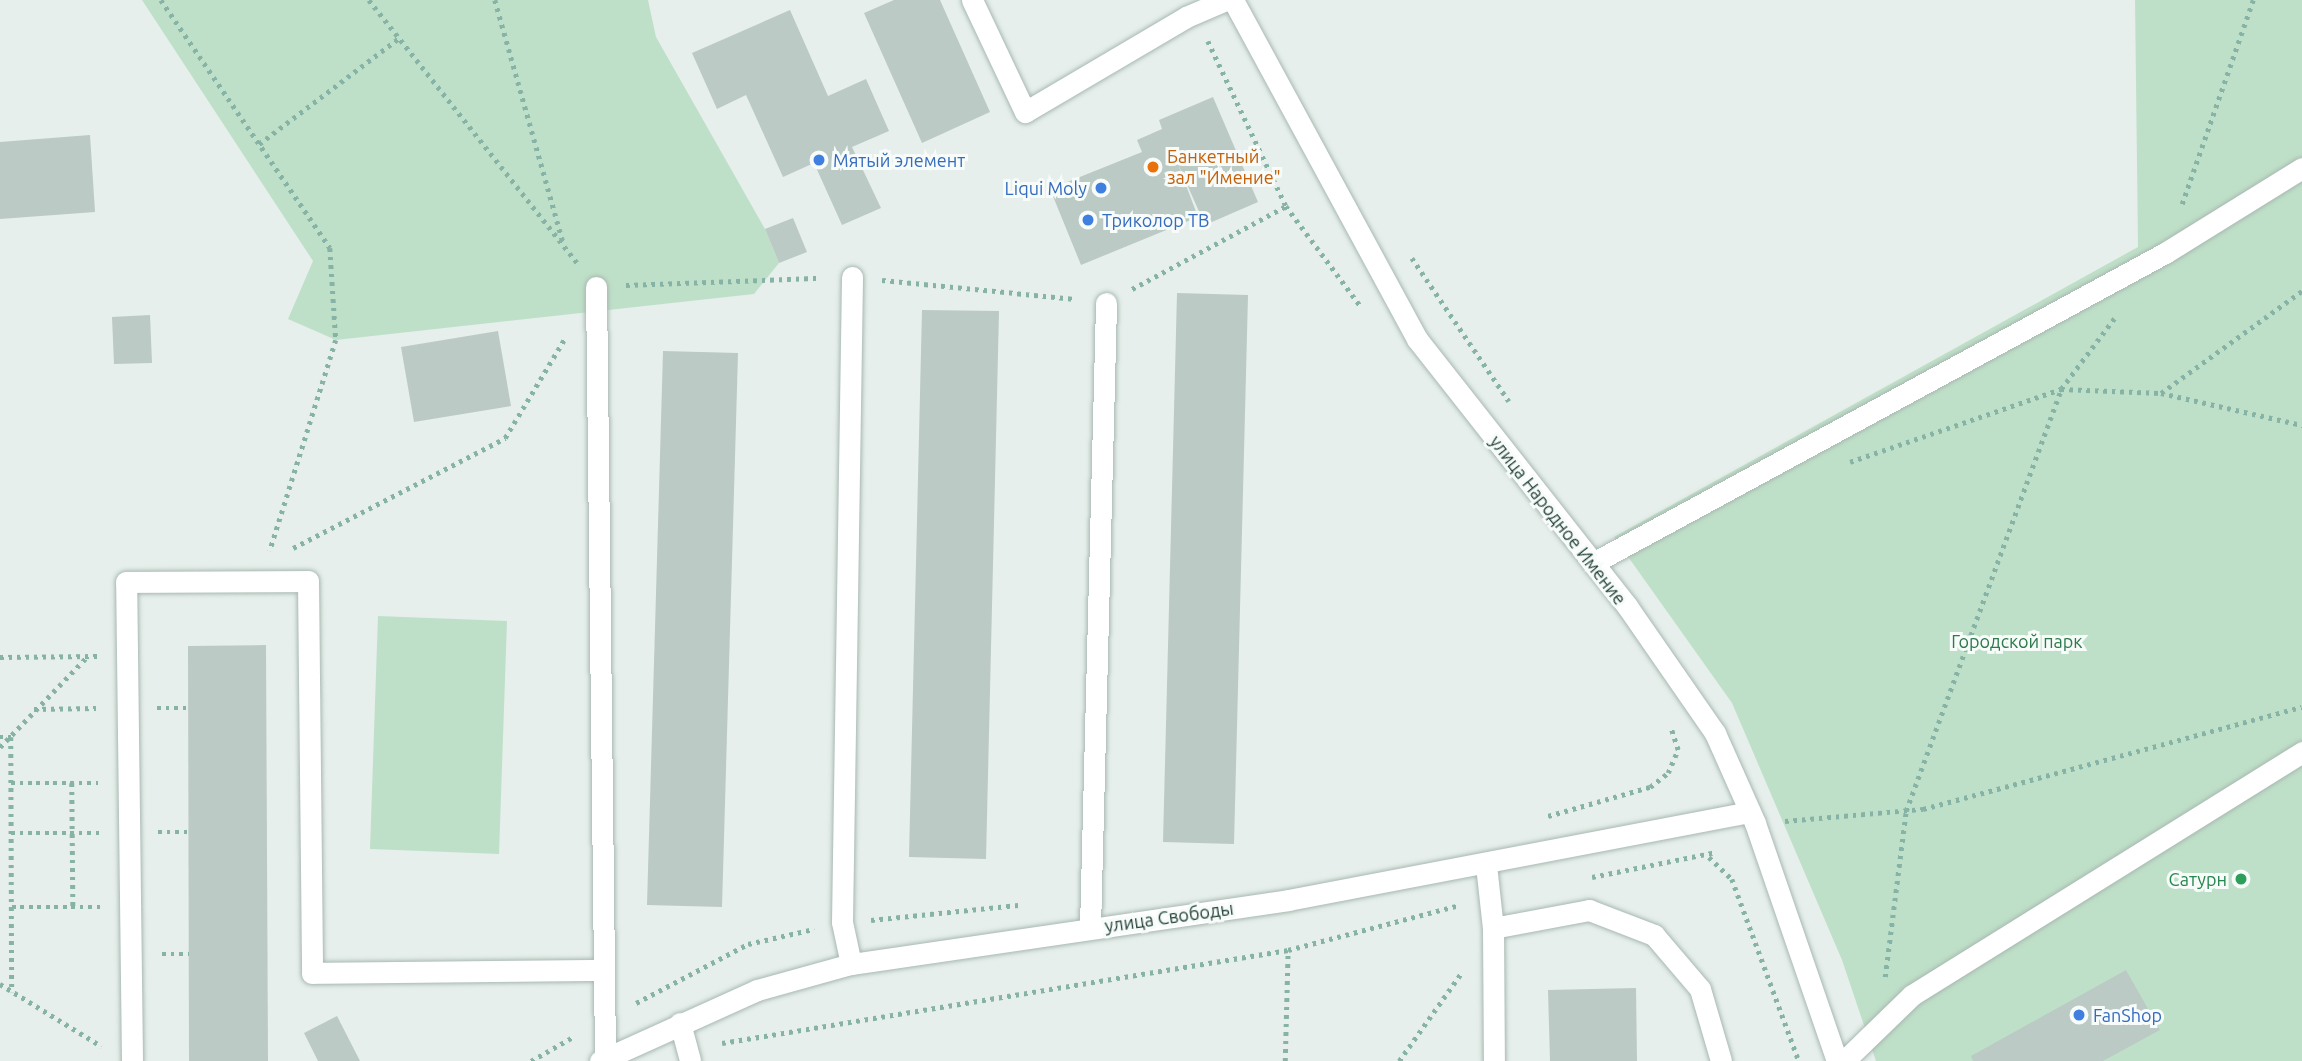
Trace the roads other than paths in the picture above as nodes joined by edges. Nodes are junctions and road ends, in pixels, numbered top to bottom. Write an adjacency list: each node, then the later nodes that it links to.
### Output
1 (972, 0): 2 (street)
2 (1226, 0)
3 (1233, 0): 8 (street, улица Народное Имение)
4 (2302, 168): 8 (street)
5 (852, 276): 14 (street)
6 (596, 287): 15 (street)
7 (1106, 303): 12 (street)
8 (1592, 563): 10 (street, улица Народное Имение)
9 (2302, 752): 23 (street)
10 (1752, 818): 11 (street, улица Свободы); 22 (street, улица Народное Имение)
11 (1486, 865): 12 (street, улица Свободы); 13 (street)
12 (1090, 928): 14 (street, улица Свободы)
13 (1493, 928): 20 (street); 21 (street)
14 (851, 964): 16 (street, улица Свободы)
15 (604, 970): 17 (street); 19 (street)
16 (680, 1023): 18 (street); 19 (street, улица Свободы)
17 (123, 1058)
18 (690, 1059)
19 (603, 1060)
20 (1494, 1061)
21 (1721, 1061)
22 (1837, 1061)
23 (1844, 1061)

